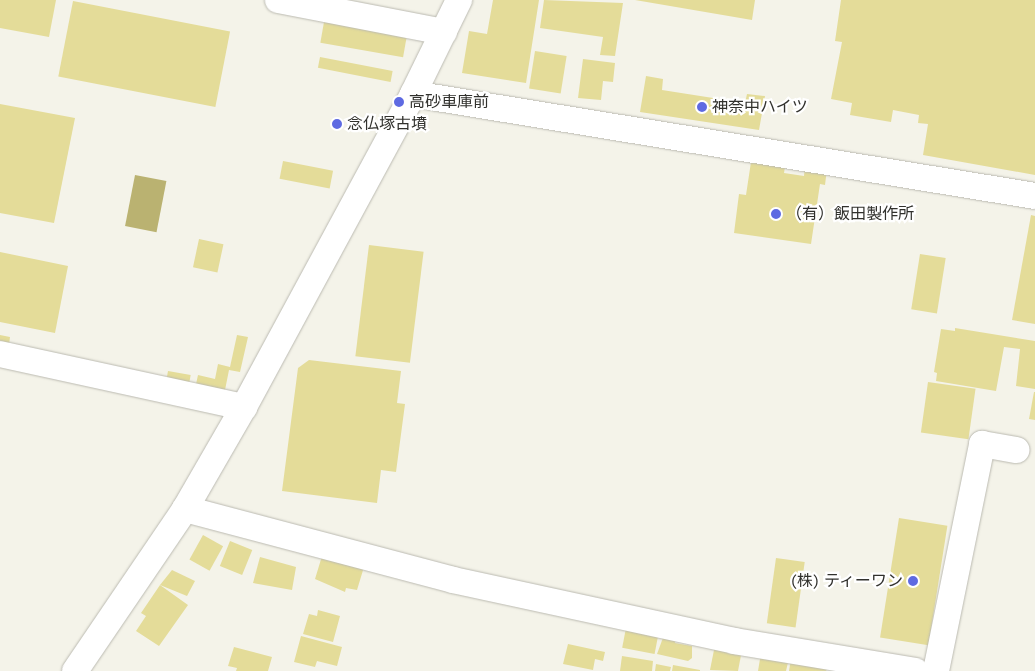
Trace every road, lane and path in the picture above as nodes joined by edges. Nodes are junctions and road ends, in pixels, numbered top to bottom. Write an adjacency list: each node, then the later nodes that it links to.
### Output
1 (278, 0): 3 (street)
2 (460, 0): 3 (street)
3 (444, 32): 4 (street)
4 (413, 94): 5 (street); 7 (street)
5 (1035, 196)
6 (0, 354): 7 (street)
7 (244, 408): 9 (street)
8 (1016, 450): 12 (street)
9 (185, 509): 10 (street); 11 (street)
10 (75, 671)
11 (916, 671)
12 (936, 671)

